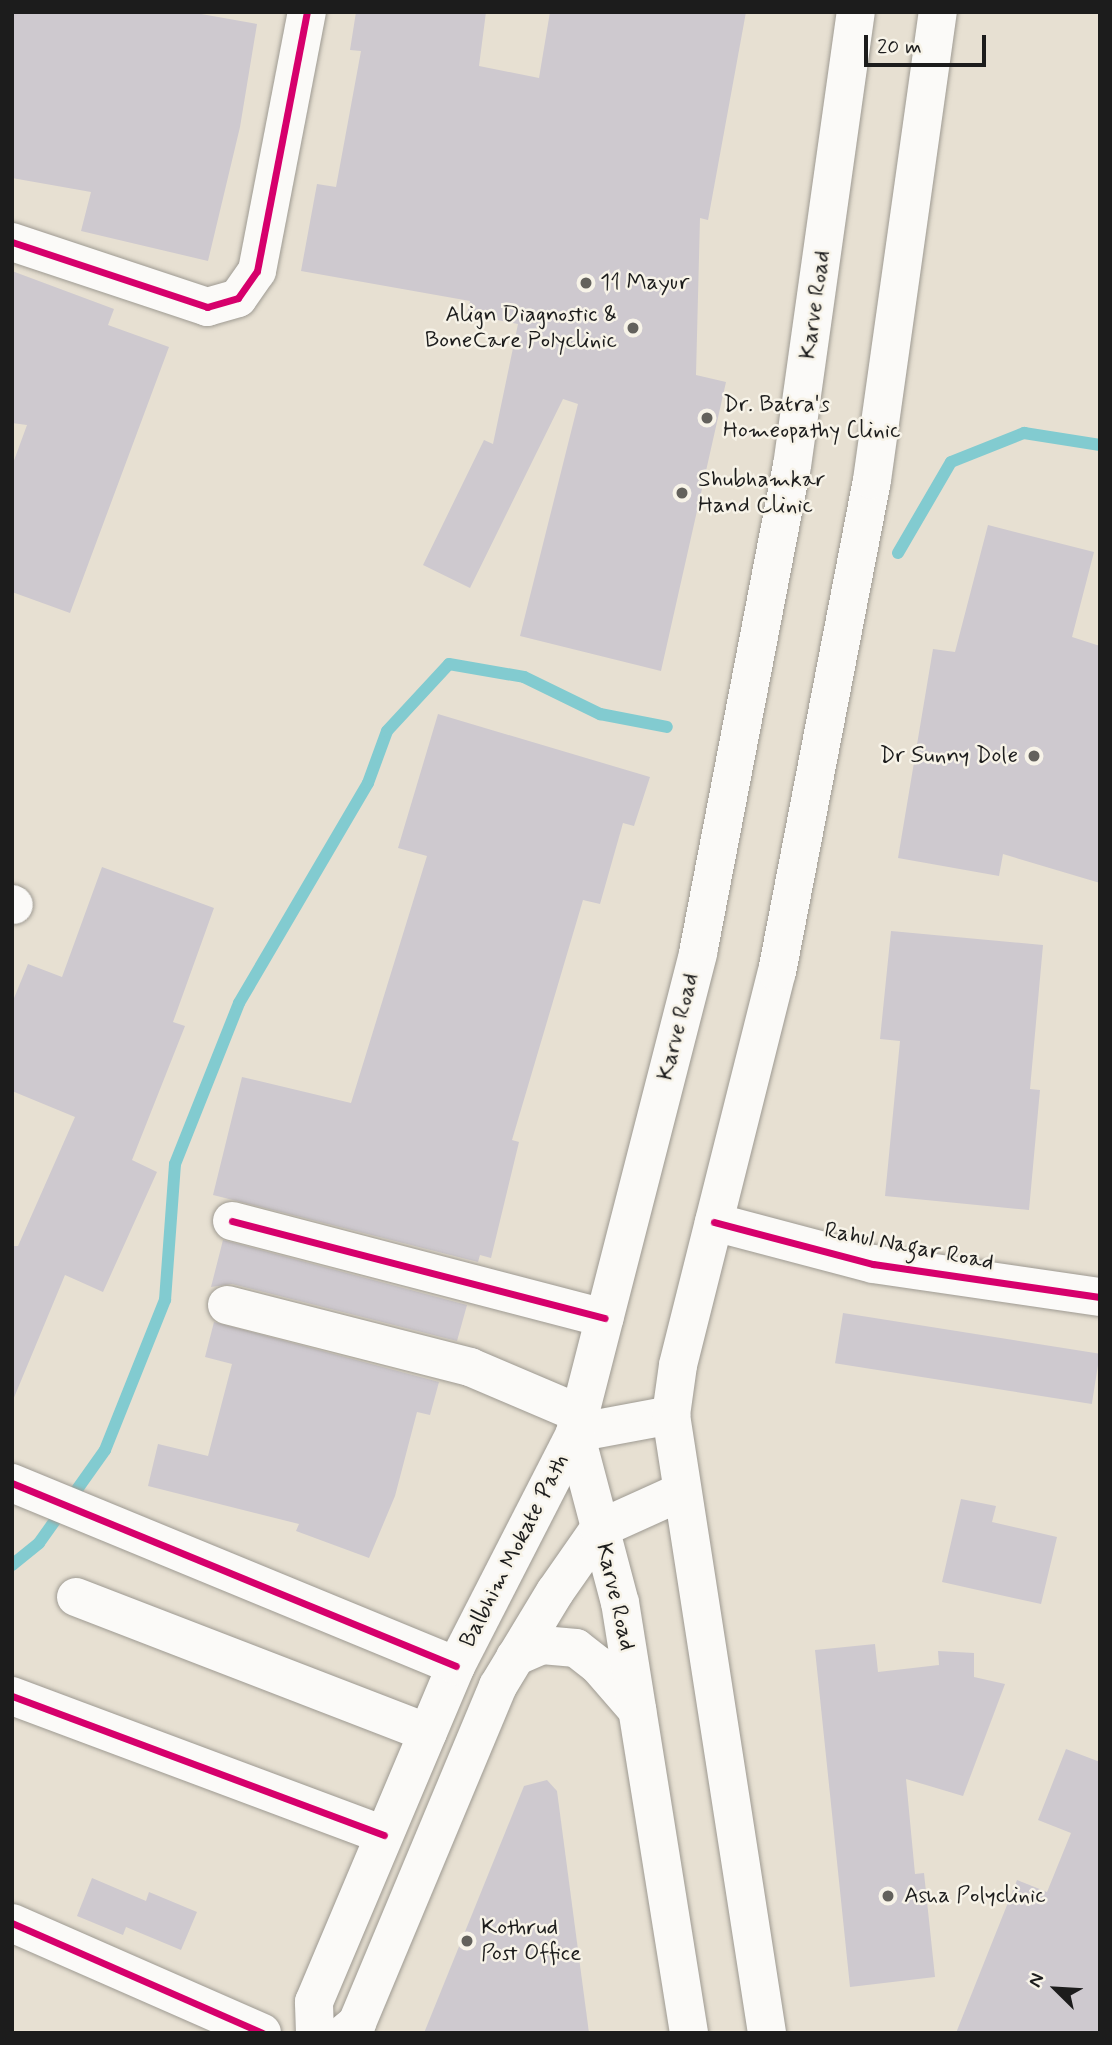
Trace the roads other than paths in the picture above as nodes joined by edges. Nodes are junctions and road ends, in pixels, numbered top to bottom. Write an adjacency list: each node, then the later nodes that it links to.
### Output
1 (307, 12): 4 (main road)
2 (856, 12): 9 (main road, Karve Road)
3 (938, 12): 6 (main road)
4 (12, 242)
5 (232, 1221): 9 (main road)
6 (714, 1222): 7 (main road, Rahul Nagar Road); 10 (main road)
7 (1100, 1297)
8 (227, 1305): 11 (main road)
9 (605, 1318): 11 (main road, Karve Road)
10 (671, 1415): 11 (main road, Balbhim Mokate Path); 13 (main road)
11 (578, 1424): 14 (main road, Karve Road); 17 (main road, Balbhim Mokate Path)
12 (19, 1486): 17 (main road)
13 (681, 1492): 14 (main road); 27 (main road)
14 (599, 1529): 16 (main road, Balbhim Mokate Path); 19 (main road, Karve Road)
15 (76, 1597): 20 (main road)
16 (515, 1657): 19 (main road); 25 (main road, Balbhim Mokate Path)
17 (456, 1666): 20 (main road, Balbhim Mokate Path)
18 (12, 1696): 21 (main road)
19 (636, 1710): 26 (main road, Karve Road)
20 (428, 1733): 21 (main road, Balbhim Mokate Path)
21 (384, 1835): 24 (main road, Balbhim Mokate Path)
22 (12, 1923): 23 (main road)
23 (262, 2033)
24 (315, 2033)
25 (345, 2033)
26 (689, 2033)
27 (767, 2033)

